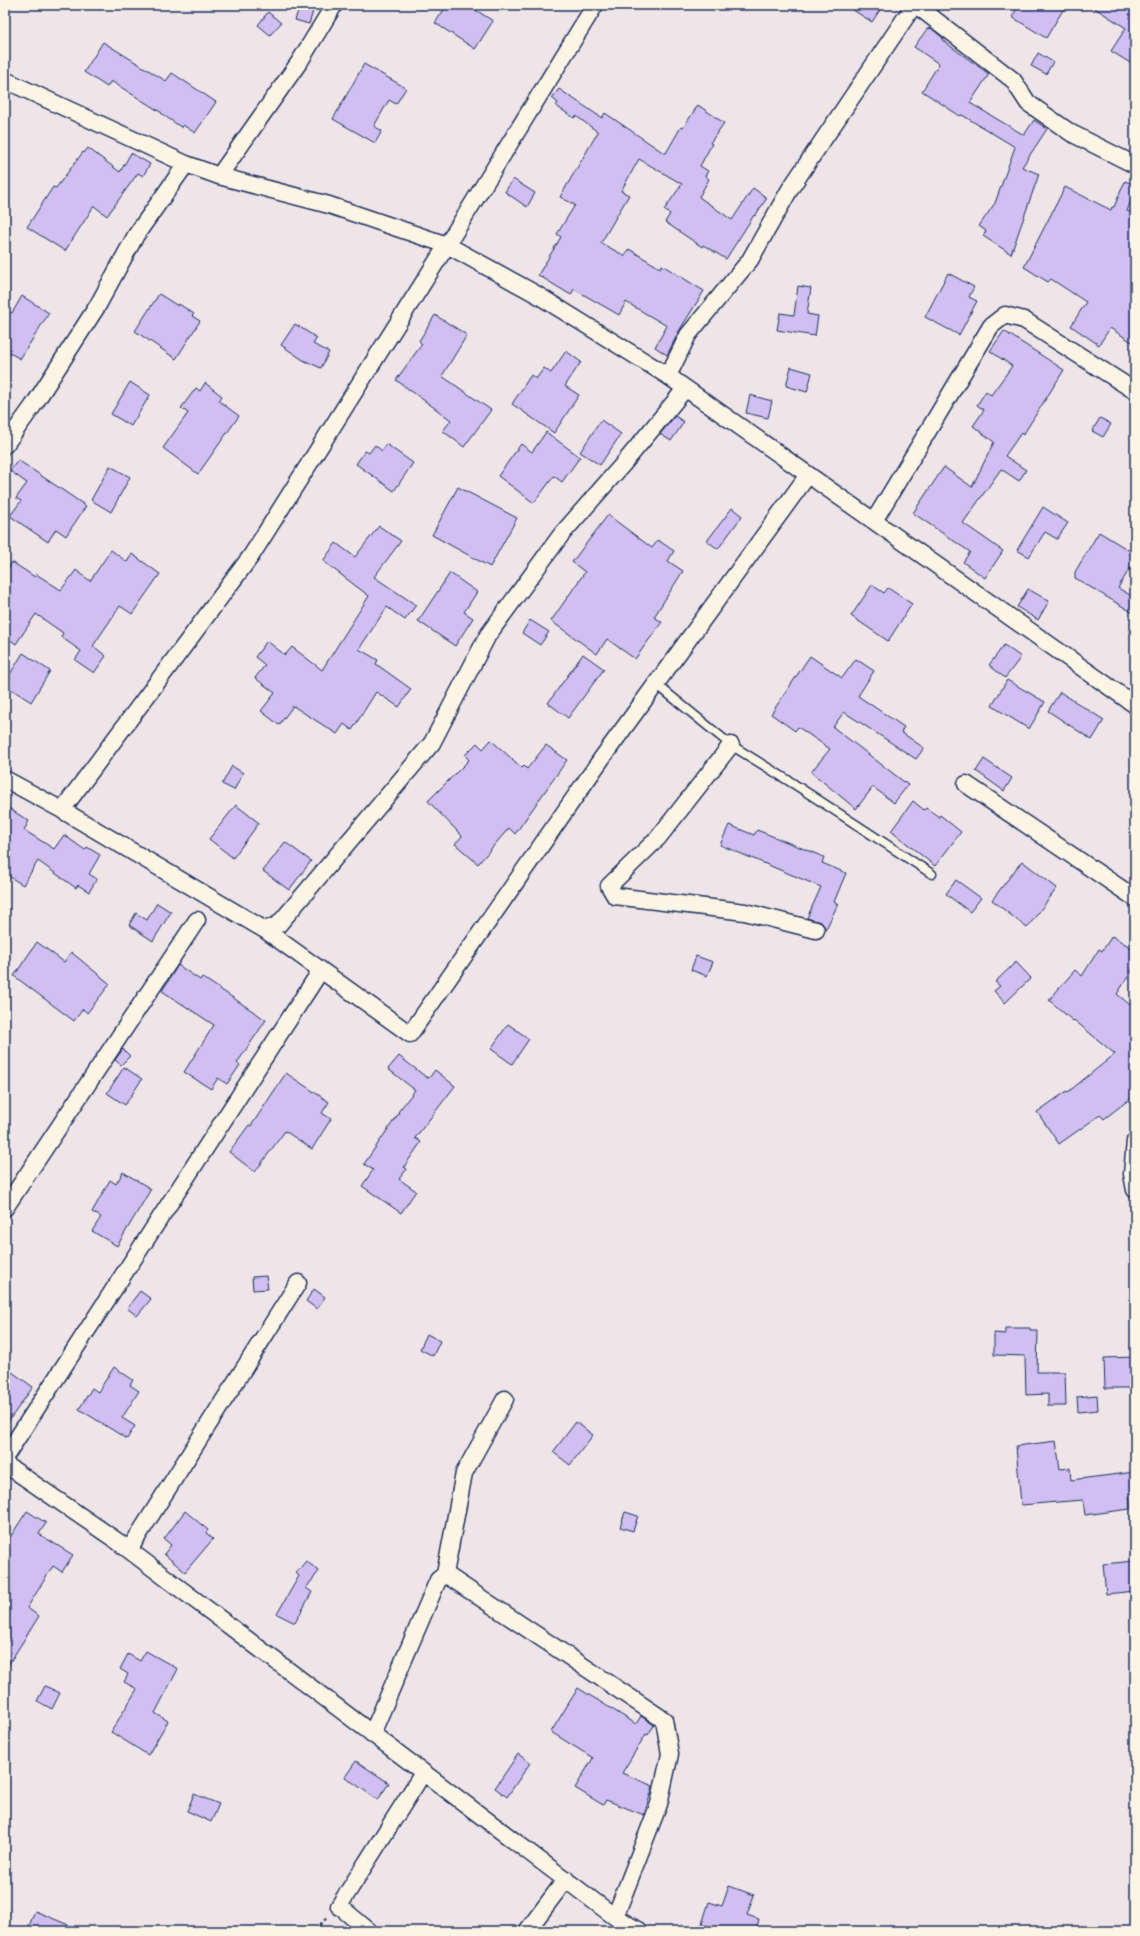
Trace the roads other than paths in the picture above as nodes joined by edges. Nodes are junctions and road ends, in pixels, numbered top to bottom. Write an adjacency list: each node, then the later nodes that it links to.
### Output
1 (334, 5): 7 (street)
2 (595, 5): 8 (street)
3 (915, 5): 6 (street); 9 (street)
4 (5, 80): 5 (street)
5 (186, 164): 7 (street); 12 (street)
6 (1135, 165)
7 (219, 176): 8 (street)
8 (447, 245): 9 (street); 20 (street)
9 (668, 376): 10 (street)
10 (685, 389): 13 (street); 24 (street)
11 (1135, 391): 14 (street)
12 (5, 445)
13 (808, 475): 14 (street); 15 (street)
14 (874, 521): 16 (street)
15 (655, 683): 17 (lane); 26 (street)
16 (1135, 705)
17 (731, 745): 21 (lane); 25 (street)
18 (5, 779): 20 (street)
19 (966, 784): 22 (street)
20 (62, 810): 24 (street)
21 (932, 874)
22 (1135, 898)
23 (197, 920): 29 (street)
24 (265, 930): 26 (street)
25 (816, 930)
26 (321, 970): 32 (street)
27 (1135, 1141): 28 (street)
28 (1135, 1190)
29 (5, 1208)
30 (298, 1283): 34 (street)
31 (505, 1399): 35 (street)
32 (5, 1456)
33 (5, 1464): 34 (street)
34 (129, 1550): 36 (street)
35 (445, 1574): 36 (street); 39 (street)
36 (372, 1734): 37 (street)
37 (422, 1773): 38 (street); 40 (street)
38 (566, 1879): 39 (street); 41 (street)
39 (615, 1917): 42 (street)
40 (368, 1931)
41 (526, 1931)
42 (639, 1931)

